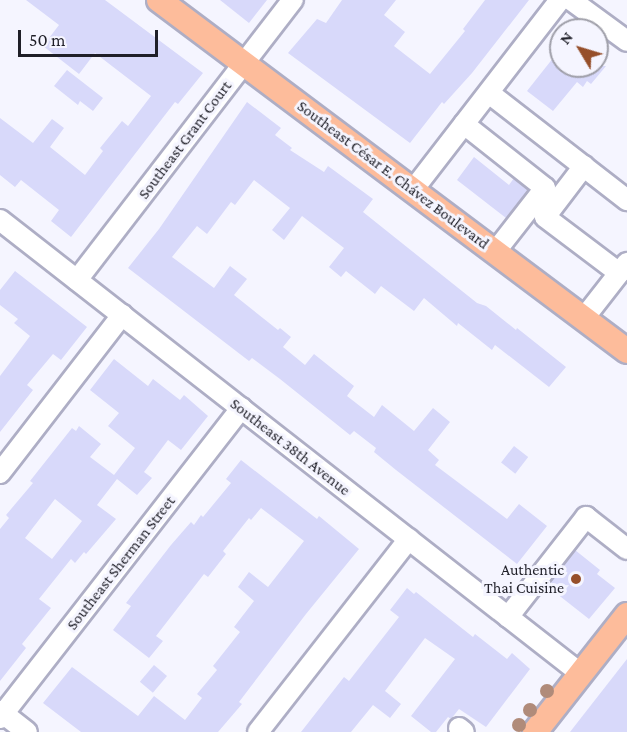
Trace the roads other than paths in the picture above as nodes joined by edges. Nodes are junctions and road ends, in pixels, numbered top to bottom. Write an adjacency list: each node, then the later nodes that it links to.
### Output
1 (159, 0): 6 (main road, Southeast César E. Chávez Boulevard)
2 (292, 0): 6 (street, Southeast Grant Court)
3 (560, 0): 7 (street)
4 (572, 0): 5 (street)
5 (627, 41)
6 (243, 63): 10 (main road, Southeast César E. Chávez Boulevard); 15 (street, Southeast Grant Court)
7 (489, 93): 8 (street); 9 (street)
8 (464, 124): 10 (street); 13 (street)
9 (584, 166): 11 (street); 14 (street)
10 (413, 190): 13 (main road, Southeast César E. Chávez Boulevard)
11 (627, 200)
12 (0, 220): 15 (street, Southeast 38th Avenue)
13 (495, 252): 17 (main road, Southeast César E. Chávez Boulevard)
14 (622, 274): 17 (street)
15 (77, 280): 16 (street, Southeast 38th Avenue)
16 (122, 315): 19 (street, Southeast 38th Avenue); 20 (street)
17 (584, 318): 18 (main road, Southeast César E. Chávez Boulevard)
18 (627, 351)
19 (241, 408): 21 (street, Southeast 38th Avenue); 26 (street, Southeast Sherman Street)
20 (0, 473)
21 (409, 539): 24 (street, Southeast 38th Avenue); 28 (street)
22 (627, 549): 24 (street)
23 (627, 615): 25 (main road)
24 (508, 617): 25 (street, Southeast 38th Avenue)
25 (581, 674): 29 (main road)
26 (1, 714): 27 (street)
27 (27, 732)
28 (258, 732)
29 (536, 732)

